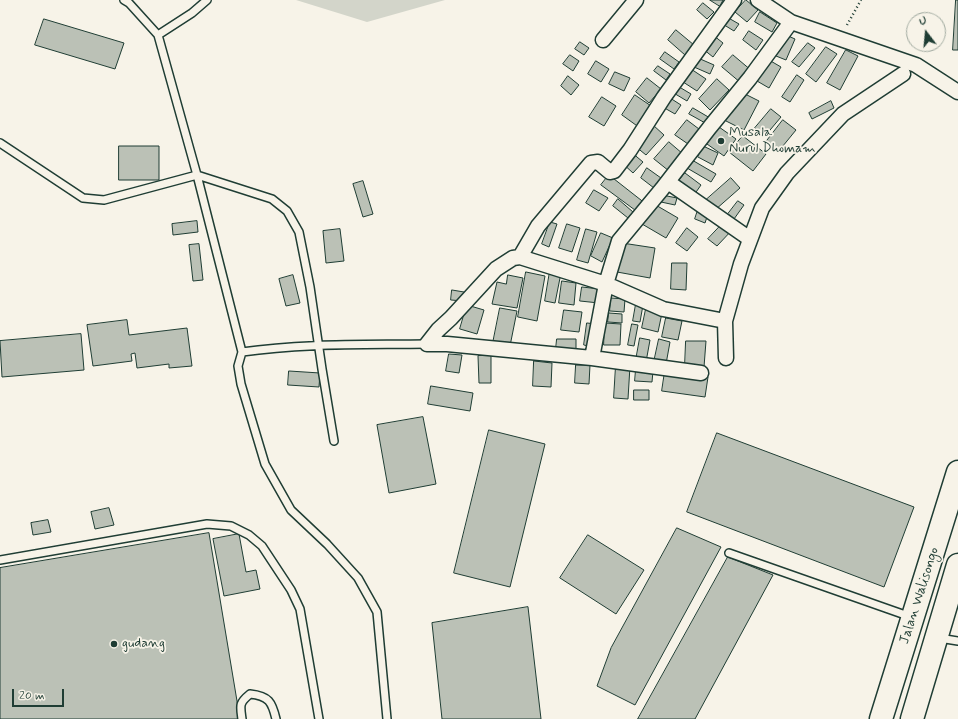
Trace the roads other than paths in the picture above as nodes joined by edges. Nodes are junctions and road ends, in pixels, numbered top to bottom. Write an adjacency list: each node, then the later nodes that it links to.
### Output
1 (124, 0): 7 (lane)
2 (207, 0): 7 (lane)
3 (636, 0): 8 (street)
4 (734, 0): 15 (street)
5 (758, 0): 6 (street)
6 (791, 22): 10 (street); 13 (street)
7 (158, 35): 12 (lane)
8 (603, 40)
9 (903, 74): 14 (street)
10 (958, 92)
11 (0, 143): 12 (lane)
12 (197, 175): 19 (lane); 20 (lane)
13 (668, 182): 14 (street); 16 (street)
14 (750, 239): 17 (street)
15 (520, 257): 16 (street); 18 (street)
16 (606, 284): 17 (street); 21 (street)
17 (725, 321): 22 (street)
18 (427, 344): 19 (lane); 21 (street)
19 (318, 345): 20 (lane); 24 (lane)
20 (242, 352): 35 (lane)
21 (592, 358): 23 (street)
22 (726, 358)
23 (701, 373)
24 (334, 442)
25 (958, 472): 29 (highway, Jalan Walisongo)
26 (728, 553): 29 (lane)
27 (0, 560): 34 (lane)
28 (958, 565): 30 (highway, Jalan Walisongo)
29 (913, 618): 36 (highway, Jalan Walisongo)
30 (936, 637): 31 (lane); 37 (highway, Jalan Walisongo)
31 (958, 641)
32 (242, 719): 33 (lane)
33 (276, 719)
34 (319, 719)
35 (387, 719)
36 (881, 719)
37 (912, 719)

